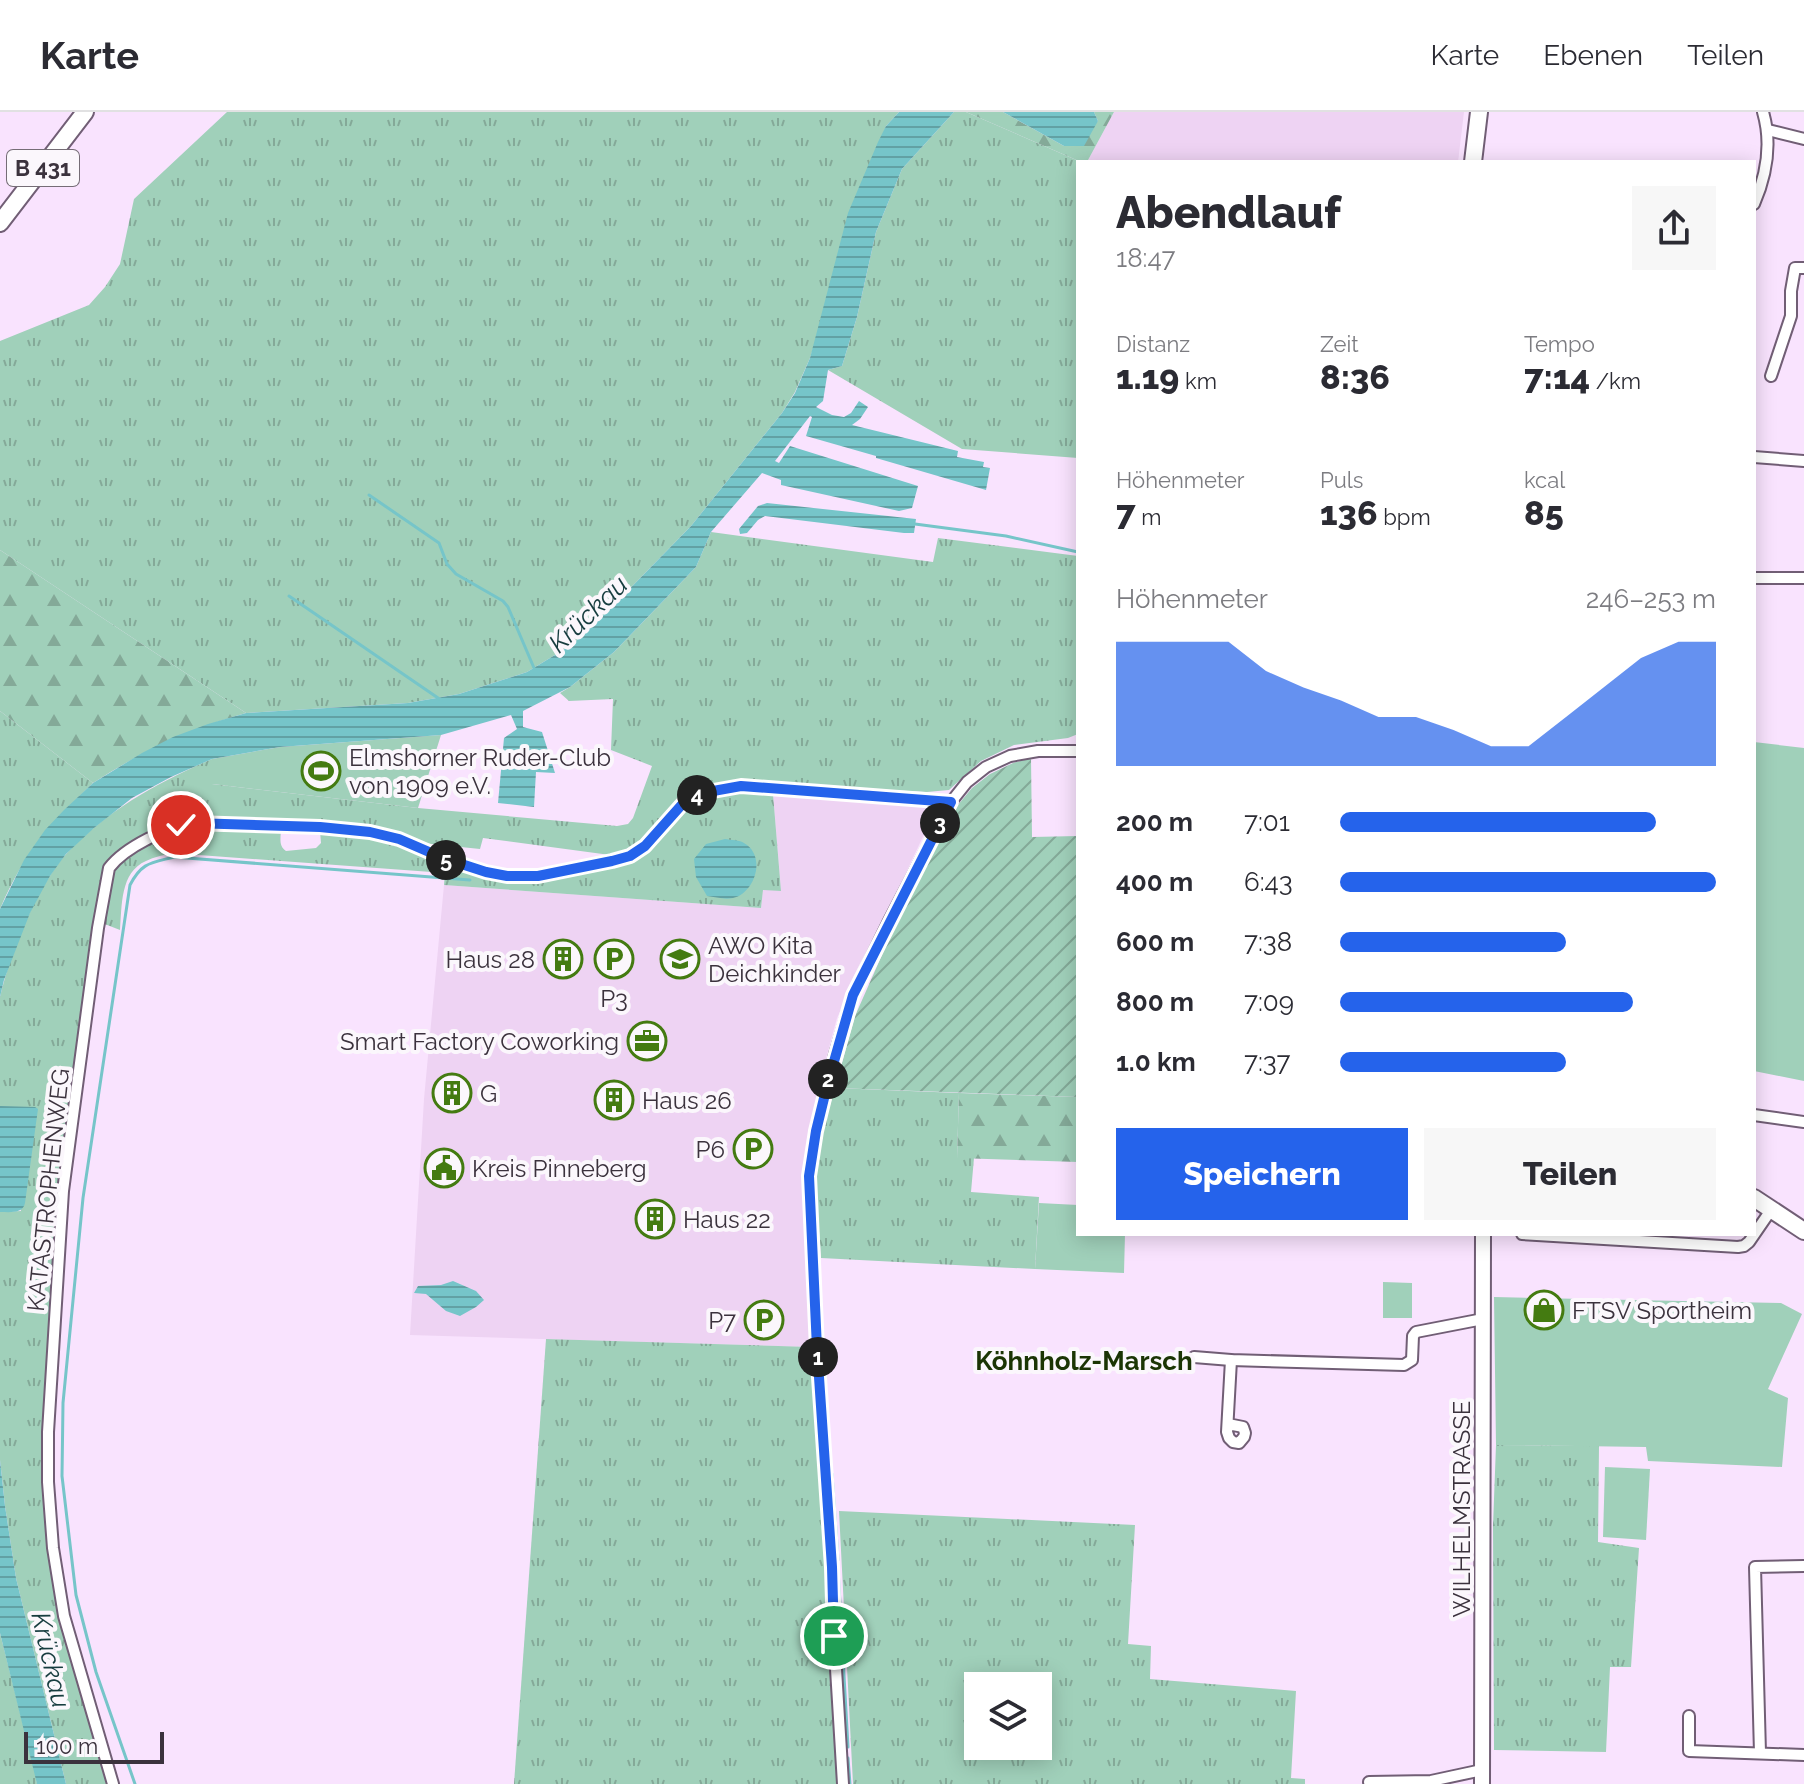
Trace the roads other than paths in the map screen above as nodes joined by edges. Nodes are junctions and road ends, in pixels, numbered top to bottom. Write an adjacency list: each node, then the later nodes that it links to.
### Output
1 (85, 112): 8 (main road, B 431)
2 (1479, 112): 6 (main road)
3 (1763, 112): 4 (street)
4 (1768, 130): 5 (street); 7 (street)
5 (1804, 139)
6 (1473, 160)
7 (1756, 199)
8 (0, 223)
9 (1804, 268): 10 (street)
10 (1771, 376)
11 (1756, 457): 12 (street)
12 (1804, 461)
13 (1756, 578): 14 (street)
14 (1804, 578)
15 (1076, 751): 16 (street)
16 (951, 802): 36 (street, KATASTROPHENWEG); 37 (street)
17 (1756, 1115): 18 (street)
18 (1804, 1122)
19 (1756, 1199): 20 (main road)
20 (1771, 1210): 21 (main road); 22 (street)
21 (1804, 1231)
22 (1756, 1232)
23 (1483, 1236): 26 (main road, WILHELMSTRASSE)
24 (1555, 1236): 25 (street)
25 (1753, 1236)
26 (1483, 1319): 28 (street); 34 (main road, WILHELMSTRASSE)
27 (1194, 1357): 28 (street)
28 (1231, 1360): 29 (street)
29 (1228, 1424)
30 (1804, 1566): 32 (street)
31 (1689, 1716): 32 (street)
32 (1760, 1753): 33 (street)
33 (1804, 1755)
34 (1482, 1777): 35 (street)
35 (1369, 1782)
36 (113, 1784)
37 (843, 1784)

